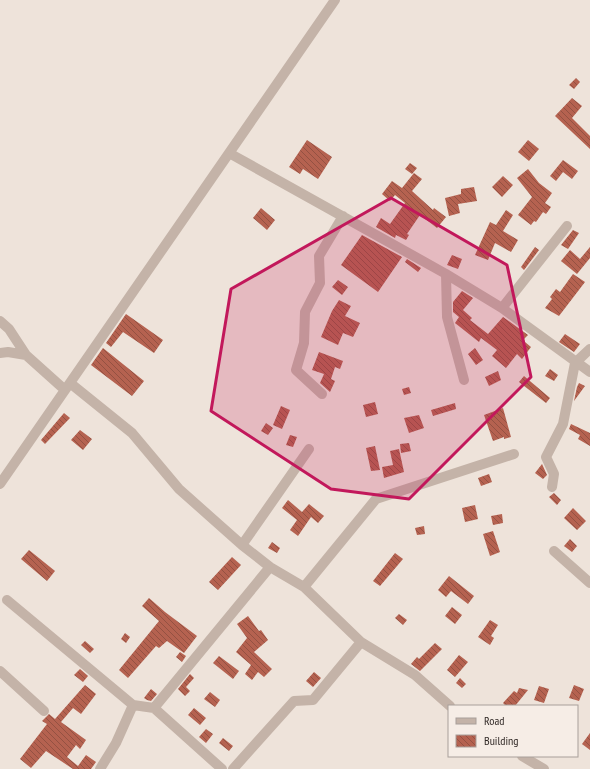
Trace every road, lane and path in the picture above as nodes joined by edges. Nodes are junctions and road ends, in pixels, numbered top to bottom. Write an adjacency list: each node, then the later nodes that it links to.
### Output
1 (335, 0): 2 (street)
2 (229, 152): 3 (street); 14 (street)
3 (343, 216): 5 (street); 15 (street)
4 (567, 226): 6 (street)
5 (446, 274): 6 (street); 13 (street)
6 (502, 308): 11 (street)
7 (0, 321): 10 (street)
8 (590, 349): 11 (street)
9 (0, 353): 10 (street)
10 (26, 355): 14 (street)
11 (576, 363): 12 (street); 19 (street)
12 (590, 372)
13 (464, 380)
14 (68, 386): 18 (street); 20 (street)
15 (322, 394)
16 (309, 450): 20 (street)
17 (514, 454): 24 (street)
18 (0, 484)
19 (552, 487)
20 (242, 544): 22 (street)
21 (554, 551): 23 (street)
22 (270, 568): 24 (street); 30 (street)
23 (590, 582)
24 (304, 587): 26 (street)
25 (7, 600): 28 (street)
26 (361, 642): 29 (street); 35 (street)
27 (0, 671): 31 (street)
28 (133, 704): 30 (street); 33 (street)
29 (449, 705)
30 (154, 708): 34 (street)
31 (44, 711)
32 (524, 757): 36 (street)
33 (100, 769)
34 (222, 769)
35 (233, 769)
36 (544, 769)

